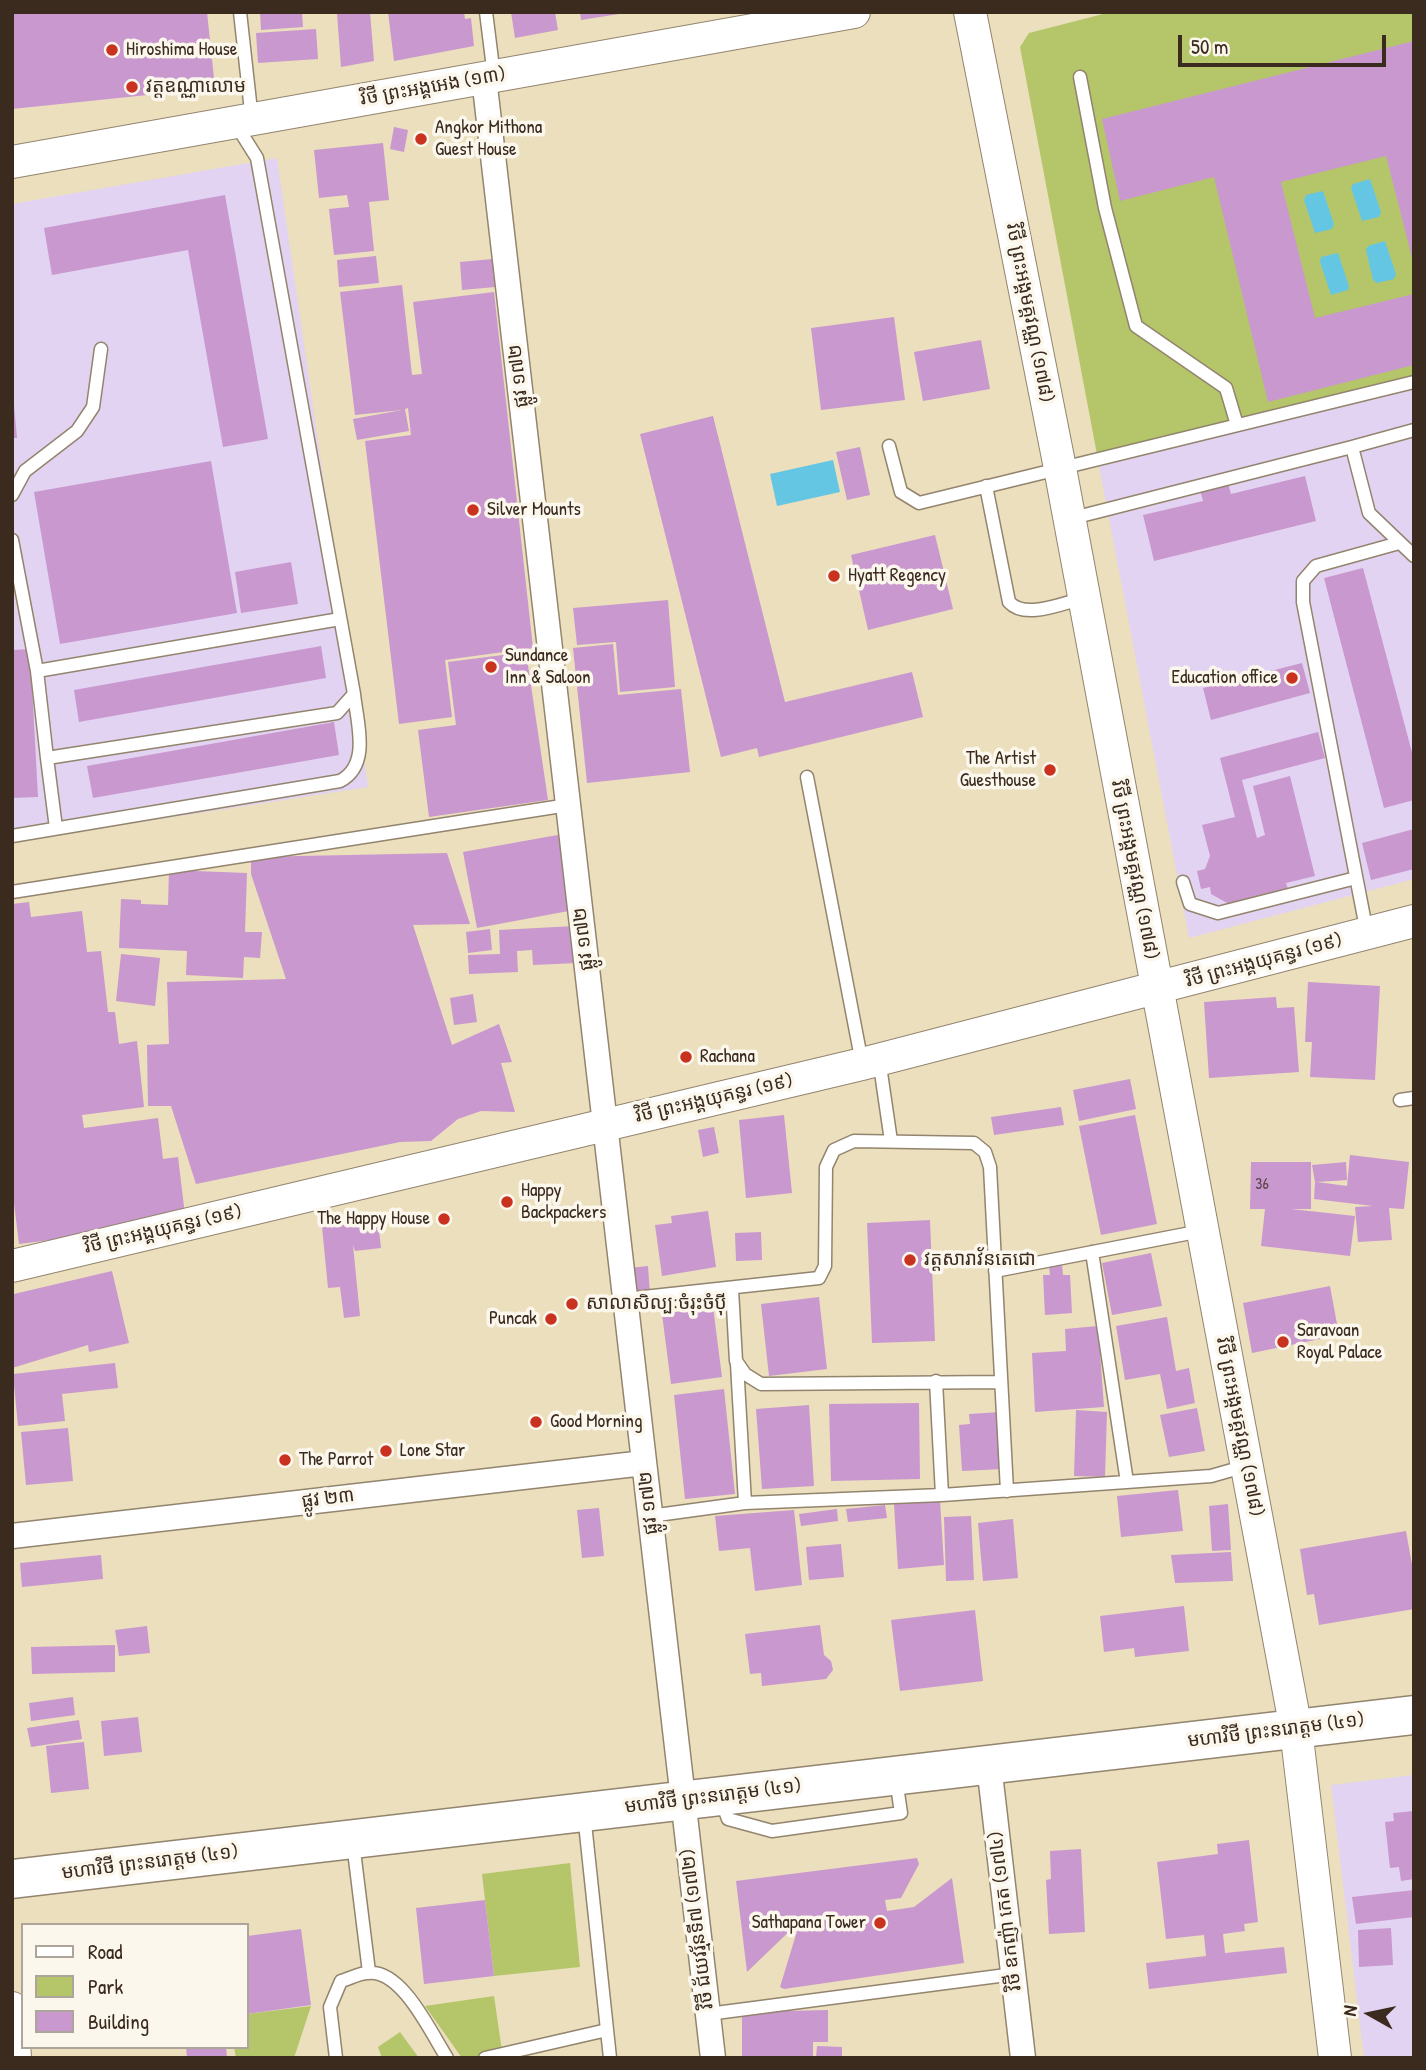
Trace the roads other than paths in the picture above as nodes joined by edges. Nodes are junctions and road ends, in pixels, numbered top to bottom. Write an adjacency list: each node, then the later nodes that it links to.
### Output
1 (240, 12): 7 (lane)
2 (486, 12): 5 (lane)
3 (854, 12): 5 (street, វិថី ព្រះអង្គអេង (១៣))
4 (970, 12): 15 (street, វិថី ព្រះអង្គមគ្គវណ្ណ (១៧៨))
5 (489, 77): 7 (street, វិថី ព្រះអង្គអេង (១៣)); 28 (street, ផ្លូវ ១៧២)
6 (1080, 77): 11 (lane)
7 (244, 121): 8 (street, វិថី ព្រះអង្គអេង (១៣)); 23 (lane)
8 (12, 162)
9 (101, 349): 17 (lane)
10 (1414, 382): 11 (lane)
11 (1237, 425): 15 (lane)
12 (1414, 430): 14 (lane)
13 (889, 446): 16 (lane)
14 (1352, 447): 18 (lane); 20 (lane)
15 (1060, 468): 16 (lane); 18 (street, វិថី ព្រះអង្គមគ្គវណ្ណ (១៧៨))
16 (986, 486): 22 (lane)
17 (12, 495)
18 (1069, 519): 22 (street, វិថី ព្រះអង្គមគ្គវណ្ណ (១៧៨))
19 (12, 540): 24 (lane)
20 (1399, 543): 21 (lane); 31 (lane)
21 (1414, 556)
22 (1084, 598): 36 (street, វិថី ព្រះអង្គមគ្គវណ្ណ (១៧៨))
23 (340, 619): 24 (lane); 25 (lane)
24 (37, 671): 26 (lane)
25 (354, 694): 26 (lane); 29 (lane)
26 (47, 758): 29 (lane)
27 (807, 777): 37 (lane)
28 (568, 805): 33 (lane); 40 (street, ផ្លូវ ១៧២)
29 (56, 828): 30 (lane)
30 (12, 836)
31 (1356, 878): 32 (lane); 35 (lane)
32 (1183, 882)
33 (12, 892)
34 (1414, 921): 35 (street, វិថី ព្រះអង្គយុគន្ធរ (១៩))
35 (1367, 933): 36 (street, វិថី ព្រះអង្គយុគន្ធរ (១៩))
36 (1156, 989): 37 (street, វិថី ព្រះអង្គយុគន្ធរ (១៩)); 42 (street, វិថី ព្រះអង្គមគ្គវណ្ណ (១៧៨))
37 (870, 1061): 40 (street, វិថី ព្រះអង្គយុគន្ធរ (១៩)); 41 (lane)
38 (1414, 1098): 39 (lane)
39 (1400, 1100)
40 (605, 1125): 44 (street, វិថី ព្រះអង្គយុគន្ធរ (១៩)); 47 (street, ផ្លូវ ១៧២)
41 (891, 1142): 45 (lane); 46 (lane)
42 (1203, 1231): 43 (lane); 52 (street, វិថី ព្រះអង្គមគ្គវណ្ណ (១៧៨))
43 (1092, 1252): 45 (lane); 53 (lane)
44 (12, 1266)
45 (995, 1271): 50 (lane)
46 (732, 1289): 47 (lane); 48 (lane)
47 (625, 1298): 51 (street, ផ្លូវ ១៧២)
48 (736, 1361): 49 (lane); 56 (lane)
49 (936, 1381): 50 (lane); 55 (lane)
50 (1001, 1382): 54 (lane)
51 (644, 1463): 57 (street, ផ្លូវ ១៧២); 58 (street, ផ្លូវ ២៣)
52 (1246, 1466): 53 (lane); 60 (street, វិថី ព្រះអង្គមគ្គវណ្ណ (១៧៨))
53 (1127, 1482): 54 (lane)
54 (1007, 1491): 55 (lane)
55 (942, 1495): 56 (lane)
56 (745, 1503): 57 (lane)
57 (650, 1516): 62 (street, ផ្លូវ ១៧២)
58 (12, 1536)
59 (1414, 1715): 60 (main road, មហាវិថី ព្រះនរោត្តម (៤១))
60 (1296, 1729): 61 (main road, មហាវិថី ព្រះនរោត្តម (៤១)); 78 (street, វិថី ព្រះអង្គមគ្គវណ្ណ (១៧៨))
61 (989, 1765): 62 (main road, មហាវិថី ព្រះនរោត្តម (៤១)); 67 (street, វិថី ឧកញ៉ា កេត (១៧៤))
62 (683, 1800): 63 (main road, មហាវិថី ព្រះនរោត្តម (៤១)); 69 (street, វិថី ជ័យវរ្ម័នទី៧ (១៧២))
63 (584, 1812): 64 (main road, មហាវិថី ព្រះនរោត្តម (៤១)); 70 (lane)
64 (352, 1840): 65 (main road, មហាវិថី ព្រះនរោត្តម (៤១)); 66 (lane)
65 (12, 1880)
66 (369, 1972): 72 (lane); 73 (lane)
67 (1014, 1974): 69 (lane); 77 (street, វិថី ឧកញ៉ា កេត (១៧៤))
68 (12, 2008): 71 (street)
69 (708, 2014): 76 (street, វិថី ជ័យវរ្ម័នទី៧ (១៧២))
70 (607, 2030): 74 (lane); 75 (lane)
71 (15, 2058)
72 (336, 2058)
73 (447, 2058)
74 (485, 2058)
75 (610, 2058)
76 (713, 2058)
77 (1023, 2058)
78 (1335, 2058)

